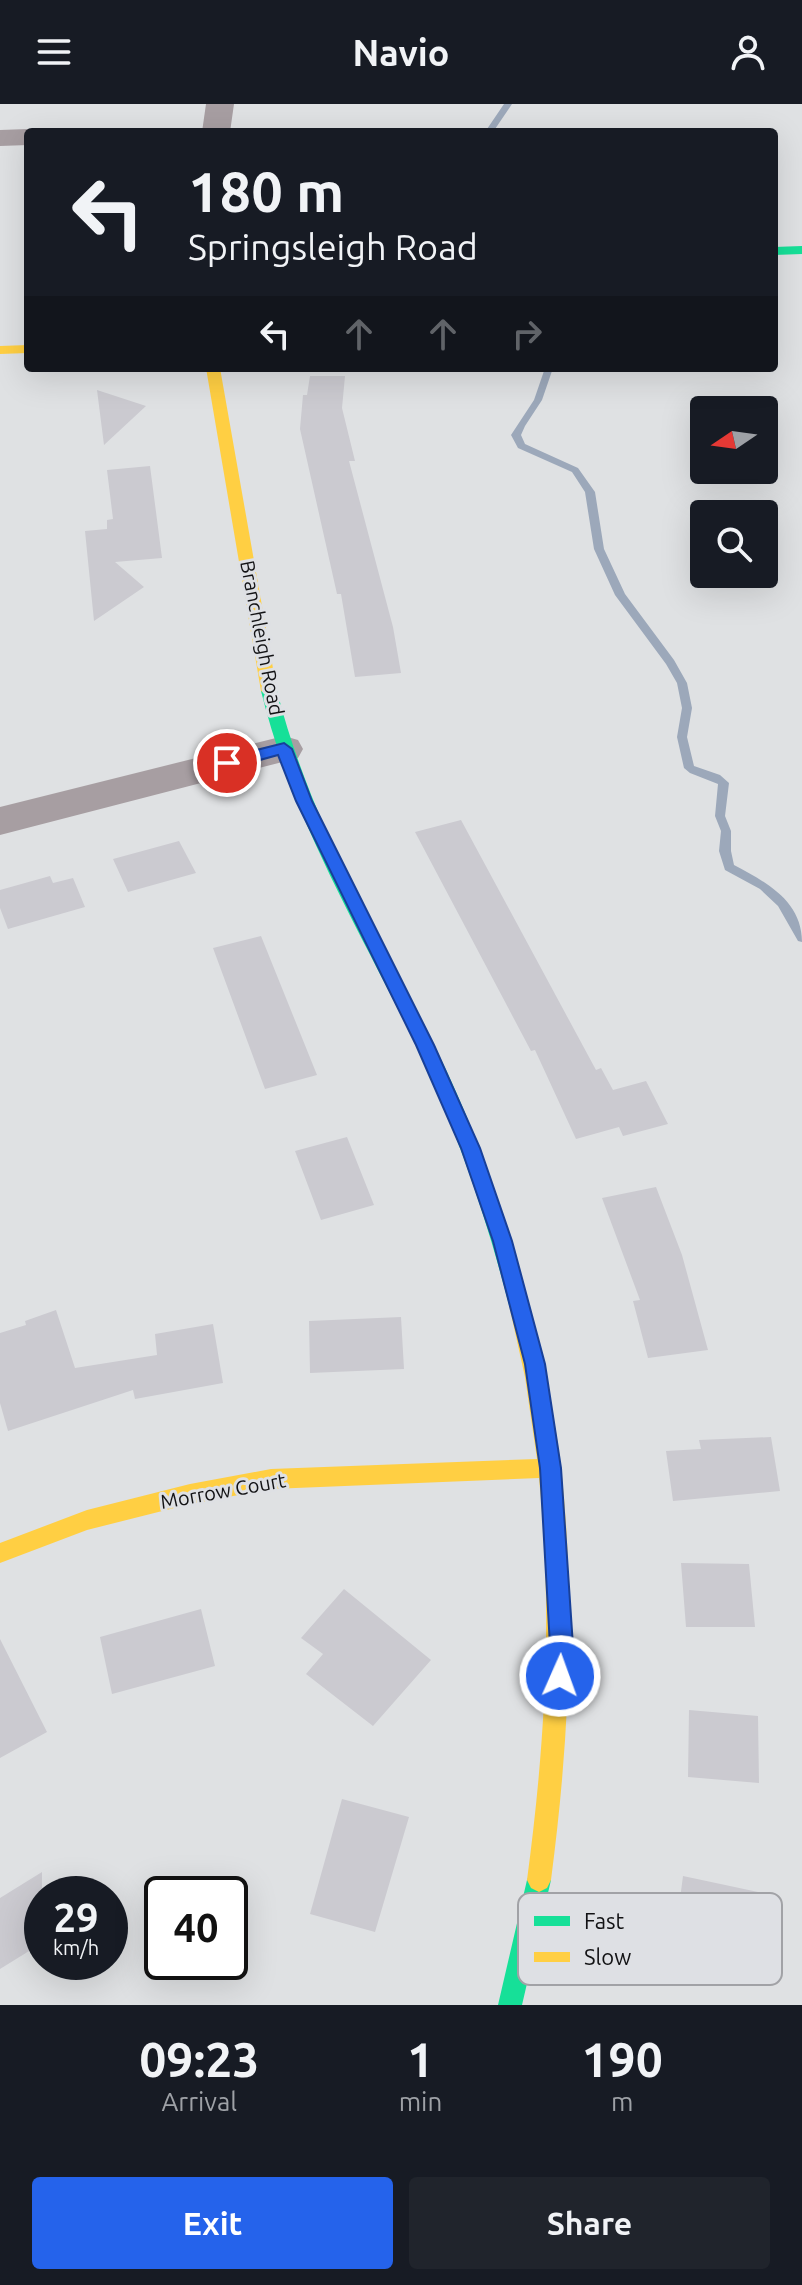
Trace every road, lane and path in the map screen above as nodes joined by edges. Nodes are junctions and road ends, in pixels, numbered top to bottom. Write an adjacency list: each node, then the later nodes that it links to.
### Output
1 (220, 104): 2 (street)
2 (217, 128)
3 (24, 137): 4 (street)
4 (0, 138)
5 (802, 250): 6 (street)
6 (778, 251)
7 (24, 349): 8 (street)
8 (0, 350)
9 (214, 372): 10 (street, Branchleigh Road)
10 (284, 749): 11 (street); 12 (street, Branchleigh Road)
11 (0, 821)
12 (551, 1468): 13 (street, Morrow Court); 14 (street, Branchleigh Road)
13 (0, 1553)
14 (537, 1893)
15 (518, 1977): 16 (street, Branchleigh Road)
16 (510, 2005)

